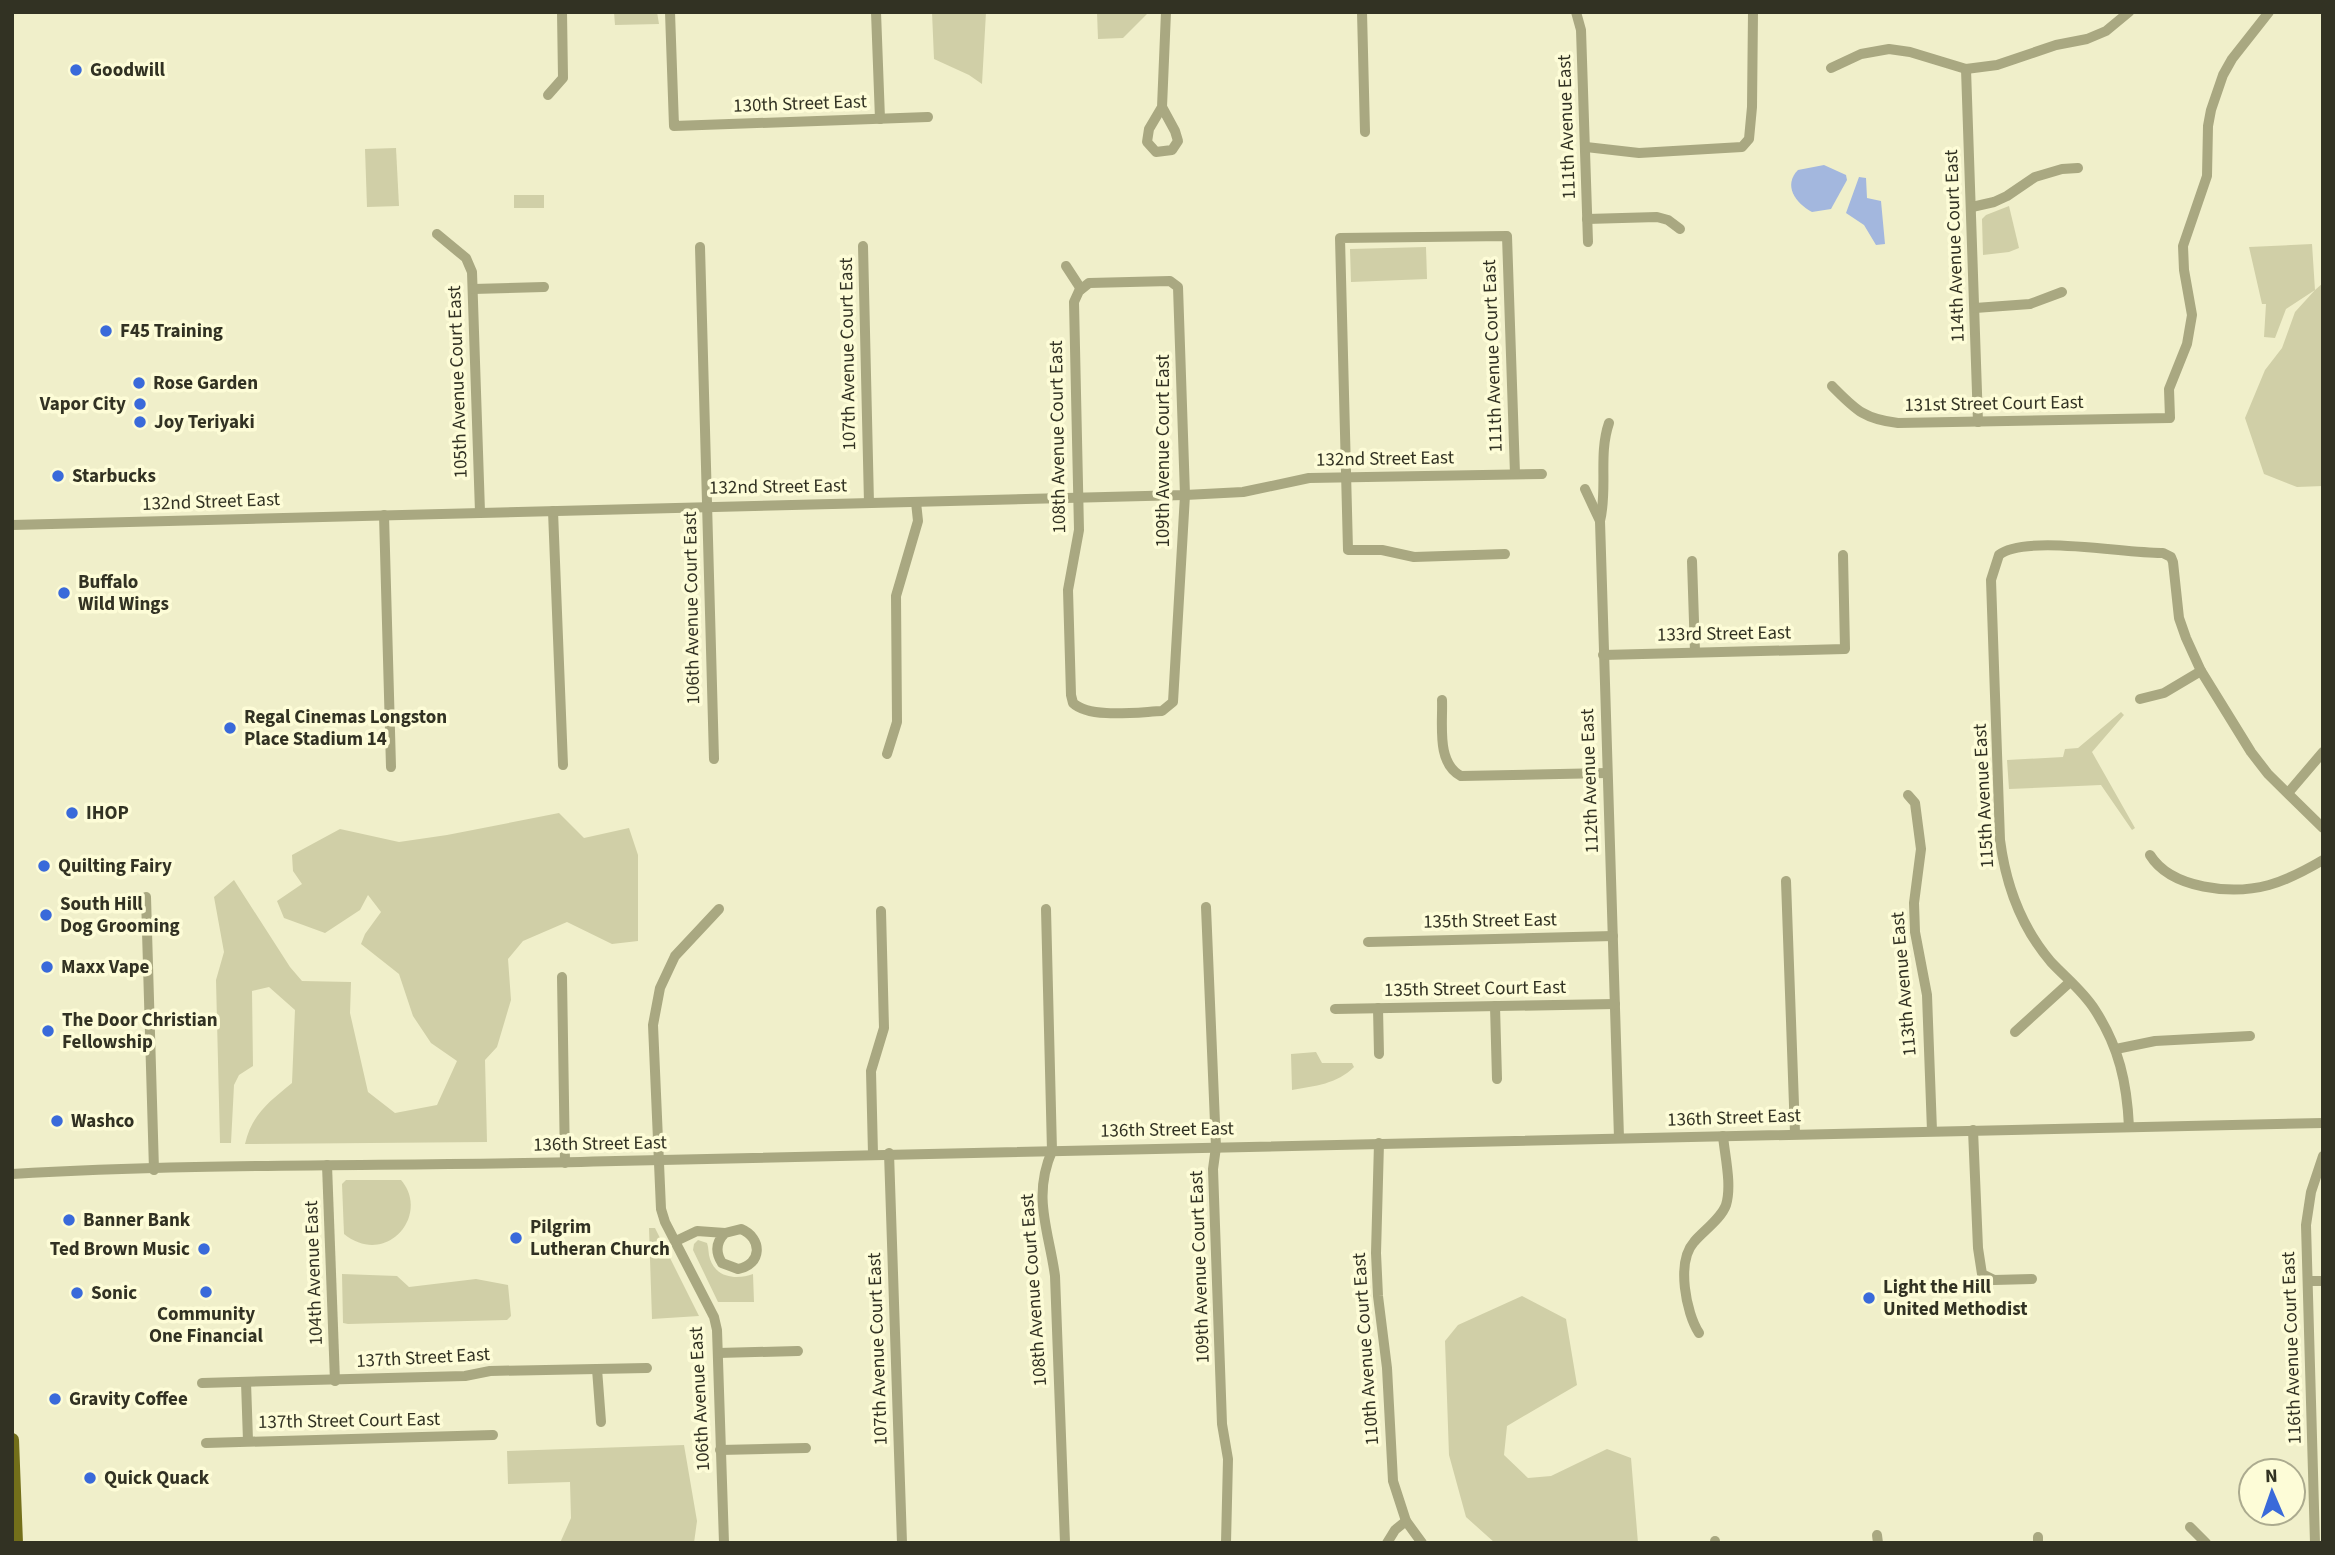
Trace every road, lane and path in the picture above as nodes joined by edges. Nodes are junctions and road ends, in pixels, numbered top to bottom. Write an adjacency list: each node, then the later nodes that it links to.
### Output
1 (562, 12): 12 (street)
2 (670, 12): 15 (street, 130th Street East)
3 (876, 12): 15 (street)
4 (1166, 12): 13 (street)
5 (1362, 12): 16 (street)
6 (1576, 12): 17 (street, 111th Avenue East)
7 (1753, 12): 17 (street)
8 (2129, 12): 11 (street)
9 (2269, 12): 33 (street, 131st Street Court East)
10 (1831, 68): 11 (street)
11 (1966, 69): 19 (street, 114th Avenue Court East)
12 (548, 96)
13 (1162, 107)
14 (929, 117): 15 (street, 130th Street East)
15 (880, 118)
16 (1365, 132)
17 (1586, 147): 20 (street, 111th Avenue East)
18 (2078, 168): 19 (street)
19 (1972, 207): 31 (street, 114th Avenue Court East)
20 (1587, 219): 21 (street); 23 (street, 111th Avenue East)
21 (1680, 229)
22 (437, 234): 28 (street, 105th Avenue Court East)
23 (1588, 242)
24 (863, 246): 42 (street, 107th Avenue Court East)
25 (700, 247): 43 (street, 106th Avenue Court East)
26 (1066, 266): 29 (street)
27 (544, 286): 28 (street)
28 (472, 289): 45 (street, 105th Avenue Court East)
29 (1081, 289): 39 (street, 109th Avenue Court East); 40 (street, 108th Avenue Court East)
30 (2062, 292): 31 (street)
31 (1975, 308): 33 (street, 114th Avenue Court East)
32 (1832, 386): 33 (street, 131st Street Court East)
33 (1978, 422)
34 (1609, 423): 47 (street, 112th Avenue East)
35 (1515, 474): 36 (street, 132nd Street East); 37 (street, 132nd Street East); 37 (street, 111th Avenue Court East)
36 (1542, 474)
37 (1348, 477): 39 (street, 132nd Street East); 49 (street)
38 (1585, 489): 47 (street)
39 (1185, 495): 40 (street, 132nd Street East); 57 (street, 109th Avenue Court East)
40 (1077, 498): 41 (street, 132nd Street East); 57 (street, 108th Avenue Court East)
41 (916, 502): 42 (street, 132nd Street East); 59 (street)
42 (869, 503): 43 (street, 132nd Street East)
43 (707, 506): 44 (street, 132nd Street East); 60 (street, 106th Avenue Court East)
44 (553, 511): 45 (street, 132nd Street East); 61 (street)
45 (480, 512): 46 (street, 132nd Street East)
46 (384, 515): 48 (street, 132nd Street East); 62 (street)
47 (1600, 521): 53 (street, 112th Avenue East)
48 (12, 525)
49 (1505, 554)
50 (1843, 555): 52 (street, 133rd Street East)
51 (1692, 561): 52 (street)
52 (1695, 652): 53 (street, 133rd Street East)
53 (1603, 655): 63 (street, 112th Avenue East)
54 (2201, 671): 55 (street); 64 (street); 78 (street, 115th Avenue East)
55 (2140, 699)
56 (1442, 700): 63 (street)
57 (1079, 709)
58 (2323, 752): 64 (street)
59 (887, 754)
60 (714, 759)
61 (563, 765)
62 (391, 767)
63 (1607, 773): 75 (street, 112th Avenue East)
64 (2288, 793): 66 (street)
65 (1908, 795): 91 (street, 113th Avenue East)
66 (2323, 828)
67 (2150, 855): 68 (street)
68 (2323, 860)
69 (1786, 881): 92 (street)
70 (146, 897): 104 (street)
71 (1206, 907): 96 (street, 109th Avenue Court East)
72 (719, 909): 101 (street, 106th Avenue East)
73 (1046, 909): 97 (street, 108th Avenue Court East)
74 (881, 911): 99 (street)
75 (1613, 936): 76 (street, 135th Street East); 79 (street, 112th Avenue East)
76 (1368, 942)
77 (562, 977): 102 (street)
78 (2070, 982): 83 (street); 85 (street, 115th Avenue East)
79 (1615, 1004): 80 (street, 135th Street Court East); 94 (street, 112th Avenue East)
80 (1495, 1006): 81 (street, 135th Street Court East); 87 (street)
81 (1378, 1008): 82 (street, 135th Street Court East); 86 (street)
82 (1335, 1009)
83 (2015, 1032)
84 (2250, 1036): 85 (street)
85 (2116, 1049): 89 (street, 115th Avenue East)
86 (1379, 1054)
87 (1497, 1079)
88 (2323, 1123): 89 (street, 136th Street East)
89 (2129, 1127): 90 (street, 136th Street East)
90 (1973, 1130): 91 (street, 136th Street East); 108 (street)
91 (1932, 1131): 92 (street, 136th Street East)
92 (1795, 1133): 93 (street, 136th Street East)
93 (1723, 1136): 94 (street, 136th Street East); 111 (street)
94 (1619, 1138): 95 (street, 136th Street East)
95 (1379, 1143): 96 (street, 136th Street East); 126 (street, 110th Avenue Court East)
96 (1216, 1147): 97 (street, 136th Street East); 132 (street, 109th Avenue Court East)
97 (1052, 1151): 98 (street, 136th Street East); 131 (street, 108th Avenue Court East)
98 (889, 1153): 99 (street, 136th Street East); 130 (street, 107th Avenue Court East)
99 (873, 1154): 101 (street, 136th Street East)
100 (2323, 1156): 109 (street, 116th Avenue Court East)
101 (659, 1160): 102 (street, 136th Street East); 107 (street, 106th Avenue East)
102 (565, 1163): 103 (street, 136th Street East)
103 (327, 1165): 104 (street, 136th Street East); 116 (street, 104th Avenue East)
104 (154, 1170): 105 (street, 136th Street East)
105 (12, 1174)
106 (725, 1233): 107 (street)
107 (676, 1241): 113 (street, 106th Avenue East)
108 (2032, 1279)
109 (2308, 1281): 110 (street); 136 (street, 116th Avenue Court East)
110 (2323, 1281)
111 (1699, 1334)
112 (798, 1351): 113 (street)
113 (718, 1353): 125 (street, 106th Avenue East)
114 (647, 1368): 115 (street, 137th Street East)
115 (597, 1369): 116 (street, 137th Street East); 119 (street)
116 (335, 1381): 117 (street, 137th Street East)
117 (246, 1382): 118 (street, 137th Street East); 122 (street)
118 (202, 1383)
119 (601, 1423)
120 (493, 1435): 122 (street, 137th Street Court East)
121 (12, 1440): 128 (main road)
122 (248, 1441): 123 (street, 137th Street Court East)
123 (206, 1443)
124 (806, 1448): 125 (street)
125 (720, 1451): 129 (street, 106th Avenue East)
126 (1406, 1521): 133 (street); 134 (street, 110th Avenue Court East)
127 (2190, 1527): 135 (street)
128 (16, 1543)
129 (724, 1543)
130 (902, 1543)
131 (1065, 1543)
132 (1226, 1543)
133 (1387, 1543)
134 (1422, 1543)
135 (2206, 1543)
136 (2315, 1543)

